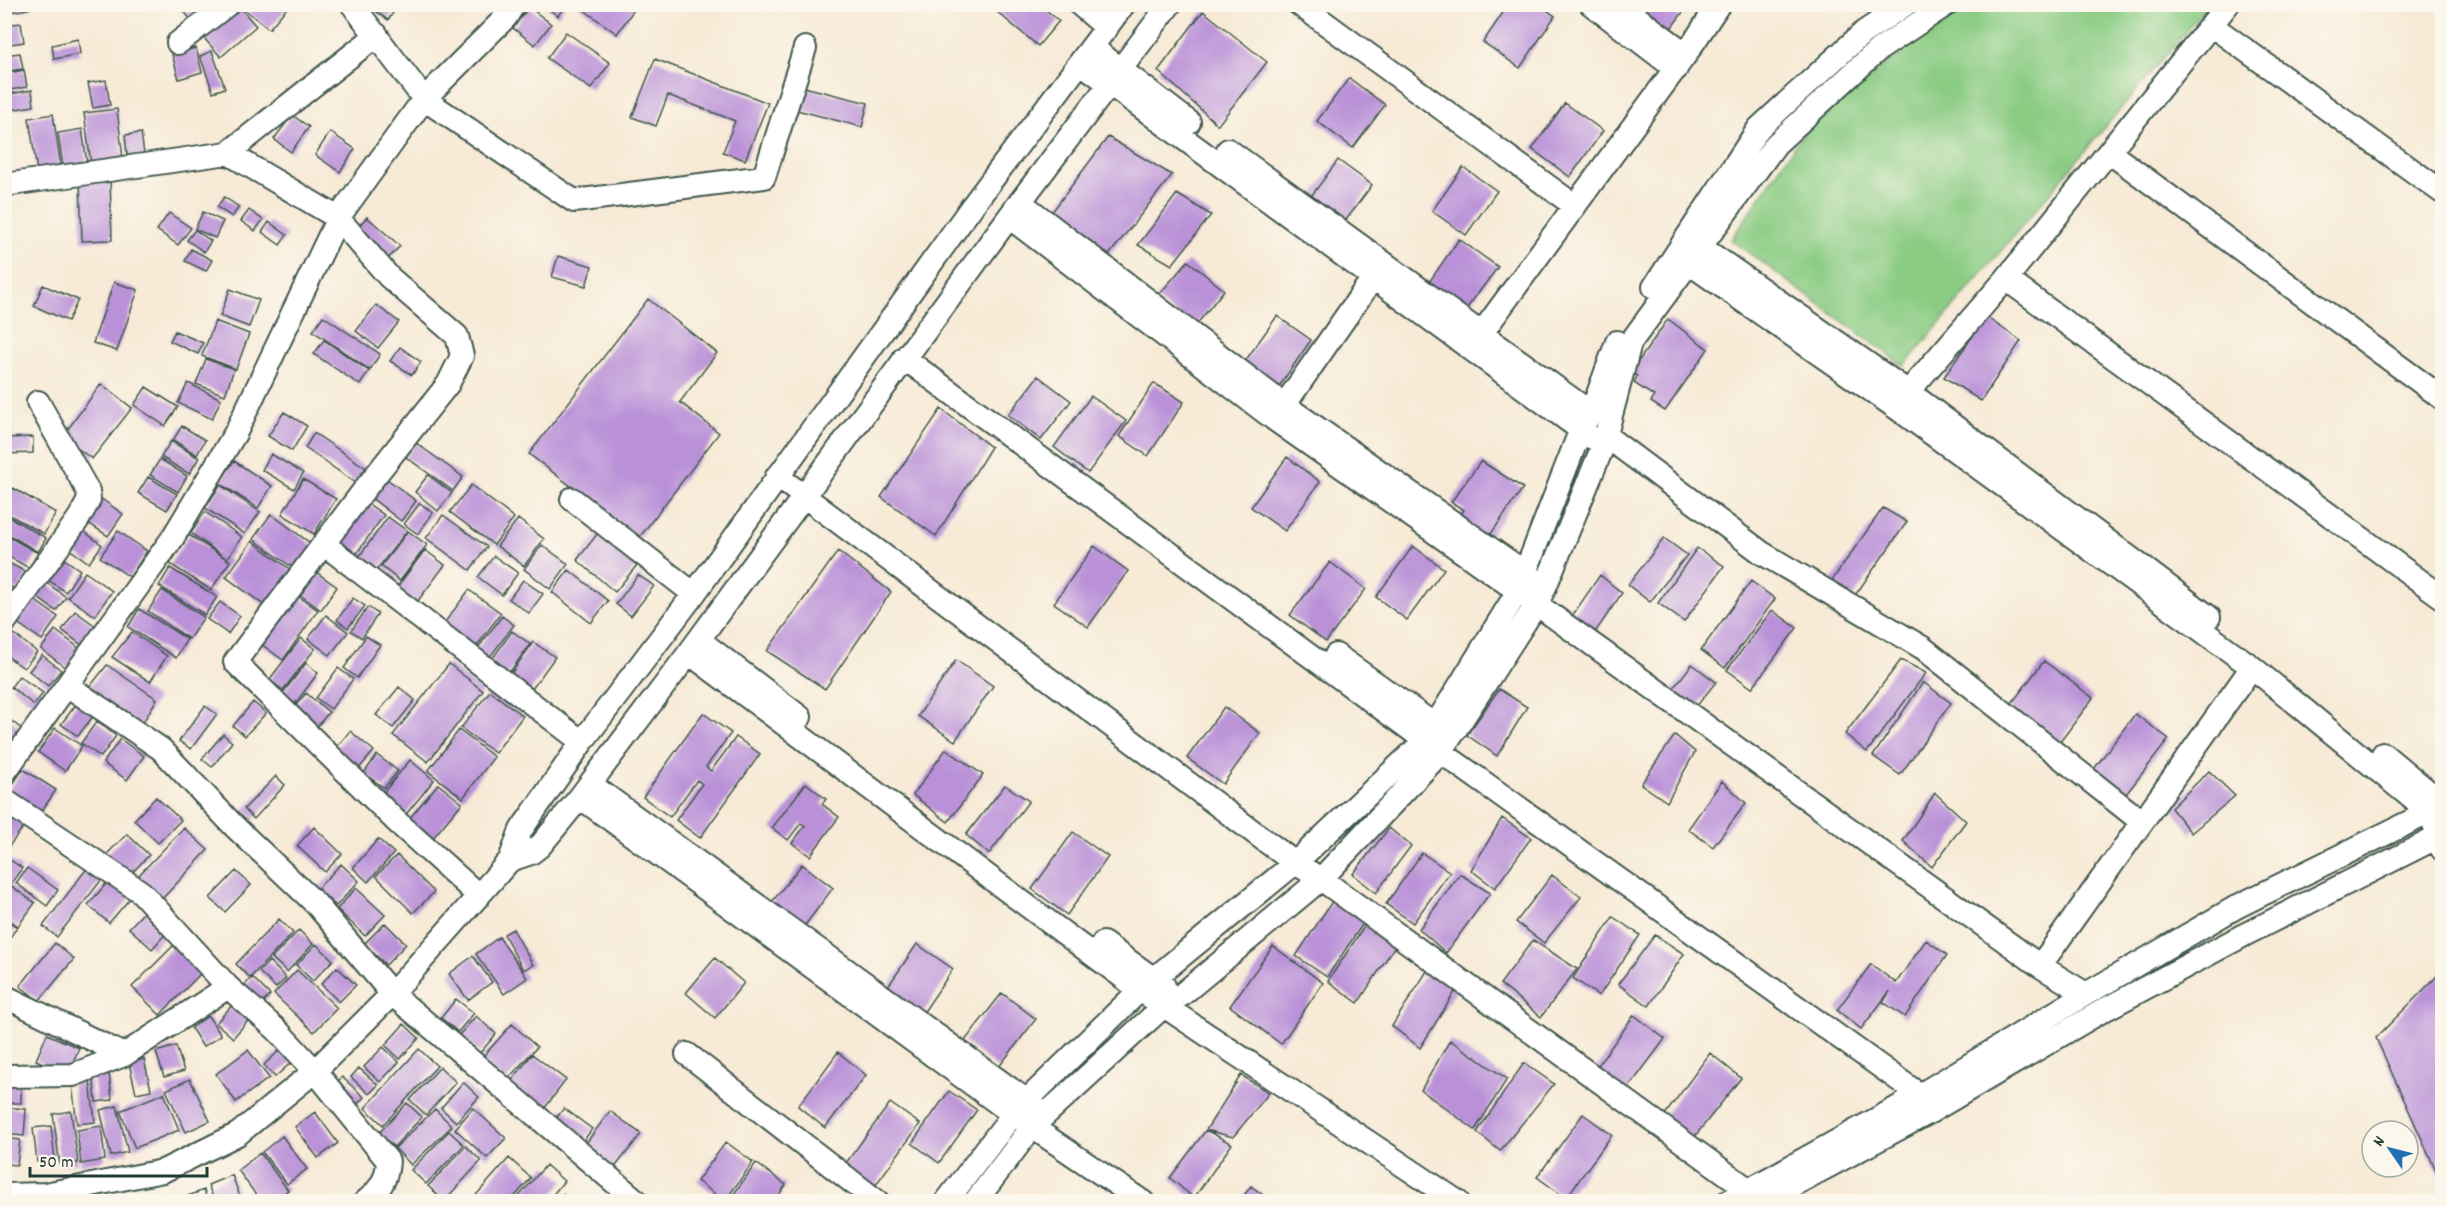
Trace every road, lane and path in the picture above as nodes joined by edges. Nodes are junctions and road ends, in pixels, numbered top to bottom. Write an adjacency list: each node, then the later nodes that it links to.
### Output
1 (228, 4): 18 (street)
2 (352, 4): 17 (street)
3 (514, 4): 23 (street)
4 (1079, 4): 16 (street)
5 (1125, 4): 16 (street)
6 (1170, 4): 22 (street)
7 (1299, 4): 28 (street)
8 (1323, 4): 28 (street)
9 (1591, 4): 21 (street)
10 (1619, 4): 21 (street)
11 (1719, 4): 21 (street)
12 (1906, 4): 40 (street)
13 (1947, 4): 31 (street)
14 (2228, 4): 15 (street)
15 (2211, 25): 24 (street); 27 (street)
16 (1107, 28): 20 (street)
17 (377, 35): 23 (street); 25 (street)
18 (178, 43)
19 (805, 48): 23 (street)
20 (1087, 55): 22 (street); 42 (street)
21 (1681, 62): 28 (street)
22 (1115, 76): 29 (street); 32 (street); 34 (street)
23 (424, 99): 30 (street)
24 (2109, 152): 33 (street); 37 (street)
25 (228, 153): 26 (street); 30 (street)
26 (4, 185)
27 (2442, 192)
28 (1579, 200): 34 (street)
29 (1014, 210): 35 (street); 39 (street)
30 (338, 218): 45 (street); 53 (street)
31 (1695, 255): 36 (street); 41 (street); 52 (street)
32 (1373, 278): 34 (street); 39 (street)
33 (2006, 279): 36 (street); 49 (street)
34 (1476, 341): 40 (street)
35 (907, 354): 43 (street); 54 (street)
36 (1908, 392): 59 (street)
37 (2442, 398)
38 (38, 402): 50 (street)
39 (1279, 412): 46 (street)
40 (1586, 421): 41 (street); 46 (street)
41 (1604, 441): 48 (street); 60 (street)
42 (782, 470): 43 (street); 47 (street)
43 (808, 490): 51 (street); 62 (street)
44 (572, 500): 47 (street)
45 (325, 545): 55 (street); 65 (street)
46 (1522, 582): 48 (street); 54 (street)
47 (694, 594): 55 (street)
48 (1541, 596): 54 (street); 66 (street)
49 (2442, 597)
50 (4, 623)
51 (694, 646): 57 (street); 67 (street)
52 (2252, 667): 59 (street); 60 (street)
53 (68, 686): 56 (street); 69 (street)
54 (1438, 738): 62 (street); 64 (street); 77 (street)
55 (582, 742): 63 (street)
56 (6, 768)
57 (585, 791): 63 (street); 78 (street)
58 (4, 800): 68 (street)
59 (2438, 807): 61 (street); 70 (street)
60 (2142, 822): 66 (street)
61 (2441, 840): 80 (street)
62 (1301, 858): 64 (street); 67 (street)
63 (510, 860): 65 (street)
64 (1327, 872): 72 (street); 82 (street)
65 (479, 896): 69 (street)
66 (2040, 966): 70 (street)
67 (1147, 984): 72 (street); 78 (street)
68 (228, 987): 74 (street); 75 (street)
69 (392, 994): 75 (street); 84 (street)
70 (2086, 994): 77 (street)
71 (4, 996): 74 (street)
72 (1173, 1001): 79 (street); 89 (street)
73 (687, 1054): 85 (street)
74 (124, 1055): 76 (street)
75 (315, 1071): 81 (street); 83 (street)
76 (4, 1076)
77 (1920, 1095): 82 (street)
78 (1020, 1107): 79 (street); 86 (street)
79 (1038, 1121): 87 (street); 88 (street)
80 (1793, 1194): 82 (street)
81 (4, 1195)
82 (1757, 1198): 90 (street)
83 (365, 1202)
84 (638, 1202)
85 (878, 1202)
86 (946, 1202)
87 (975, 1202)
88 (1143, 1202)
89 (1458, 1202)
90 (1727, 1202)

